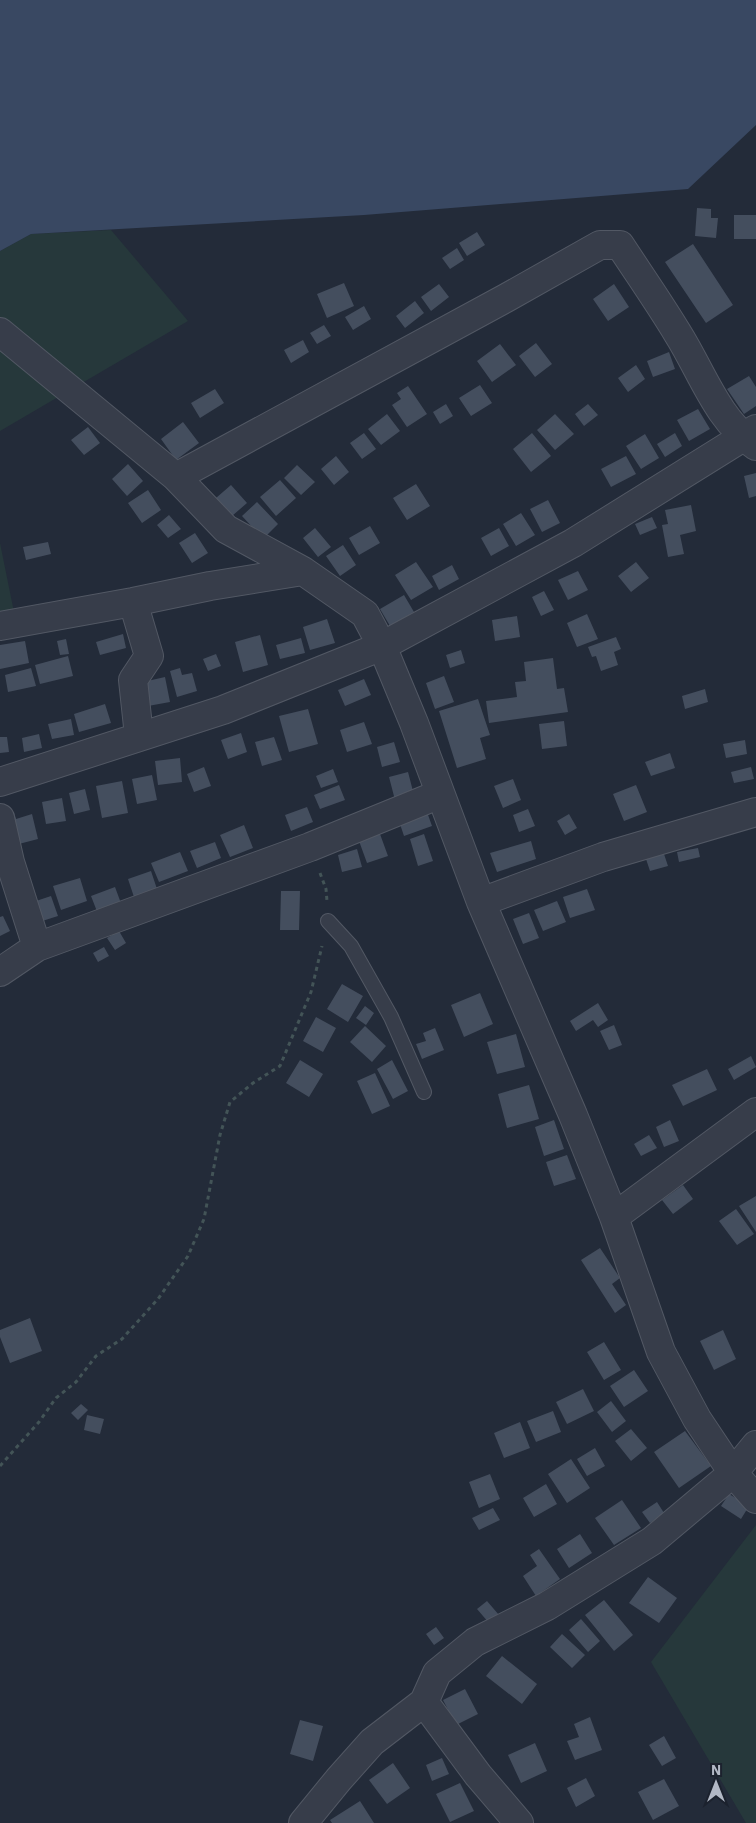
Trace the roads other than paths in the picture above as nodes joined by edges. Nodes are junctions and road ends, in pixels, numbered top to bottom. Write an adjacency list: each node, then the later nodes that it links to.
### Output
1 (0, 332): 3 (street)
2 (751, 437): 3 (street); 7 (street)
3 (176, 477): 4 (street)
4 (302, 572): 5 (street); 7 (street)
5 (133, 602): 6 (street); 8 (street)
6 (0, 626)
7 (382, 646): 8 (street); 10 (street)
8 (139, 736): 9 (street)
9 (0, 782)
10 (440, 794): 13 (street); 15 (street)
11 (756, 812): 13 (street)
12 (0, 818): 15 (street)
13 (481, 902): 19 (street)
14 (328, 921): 17 (lane)
15 (37, 947): 16 (street)
16 (0, 972)
17 (424, 1092)
18 (756, 1112): 19 (street)
19 (614, 1216): 21 (street)
20 (756, 1445): 21 (street)
21 (733, 1473): 22 (street); 23 (street)
22 (756, 1499)
23 (424, 1702): 24 (street); 25 (street)
24 (303, 1823)
25 (519, 1823)

